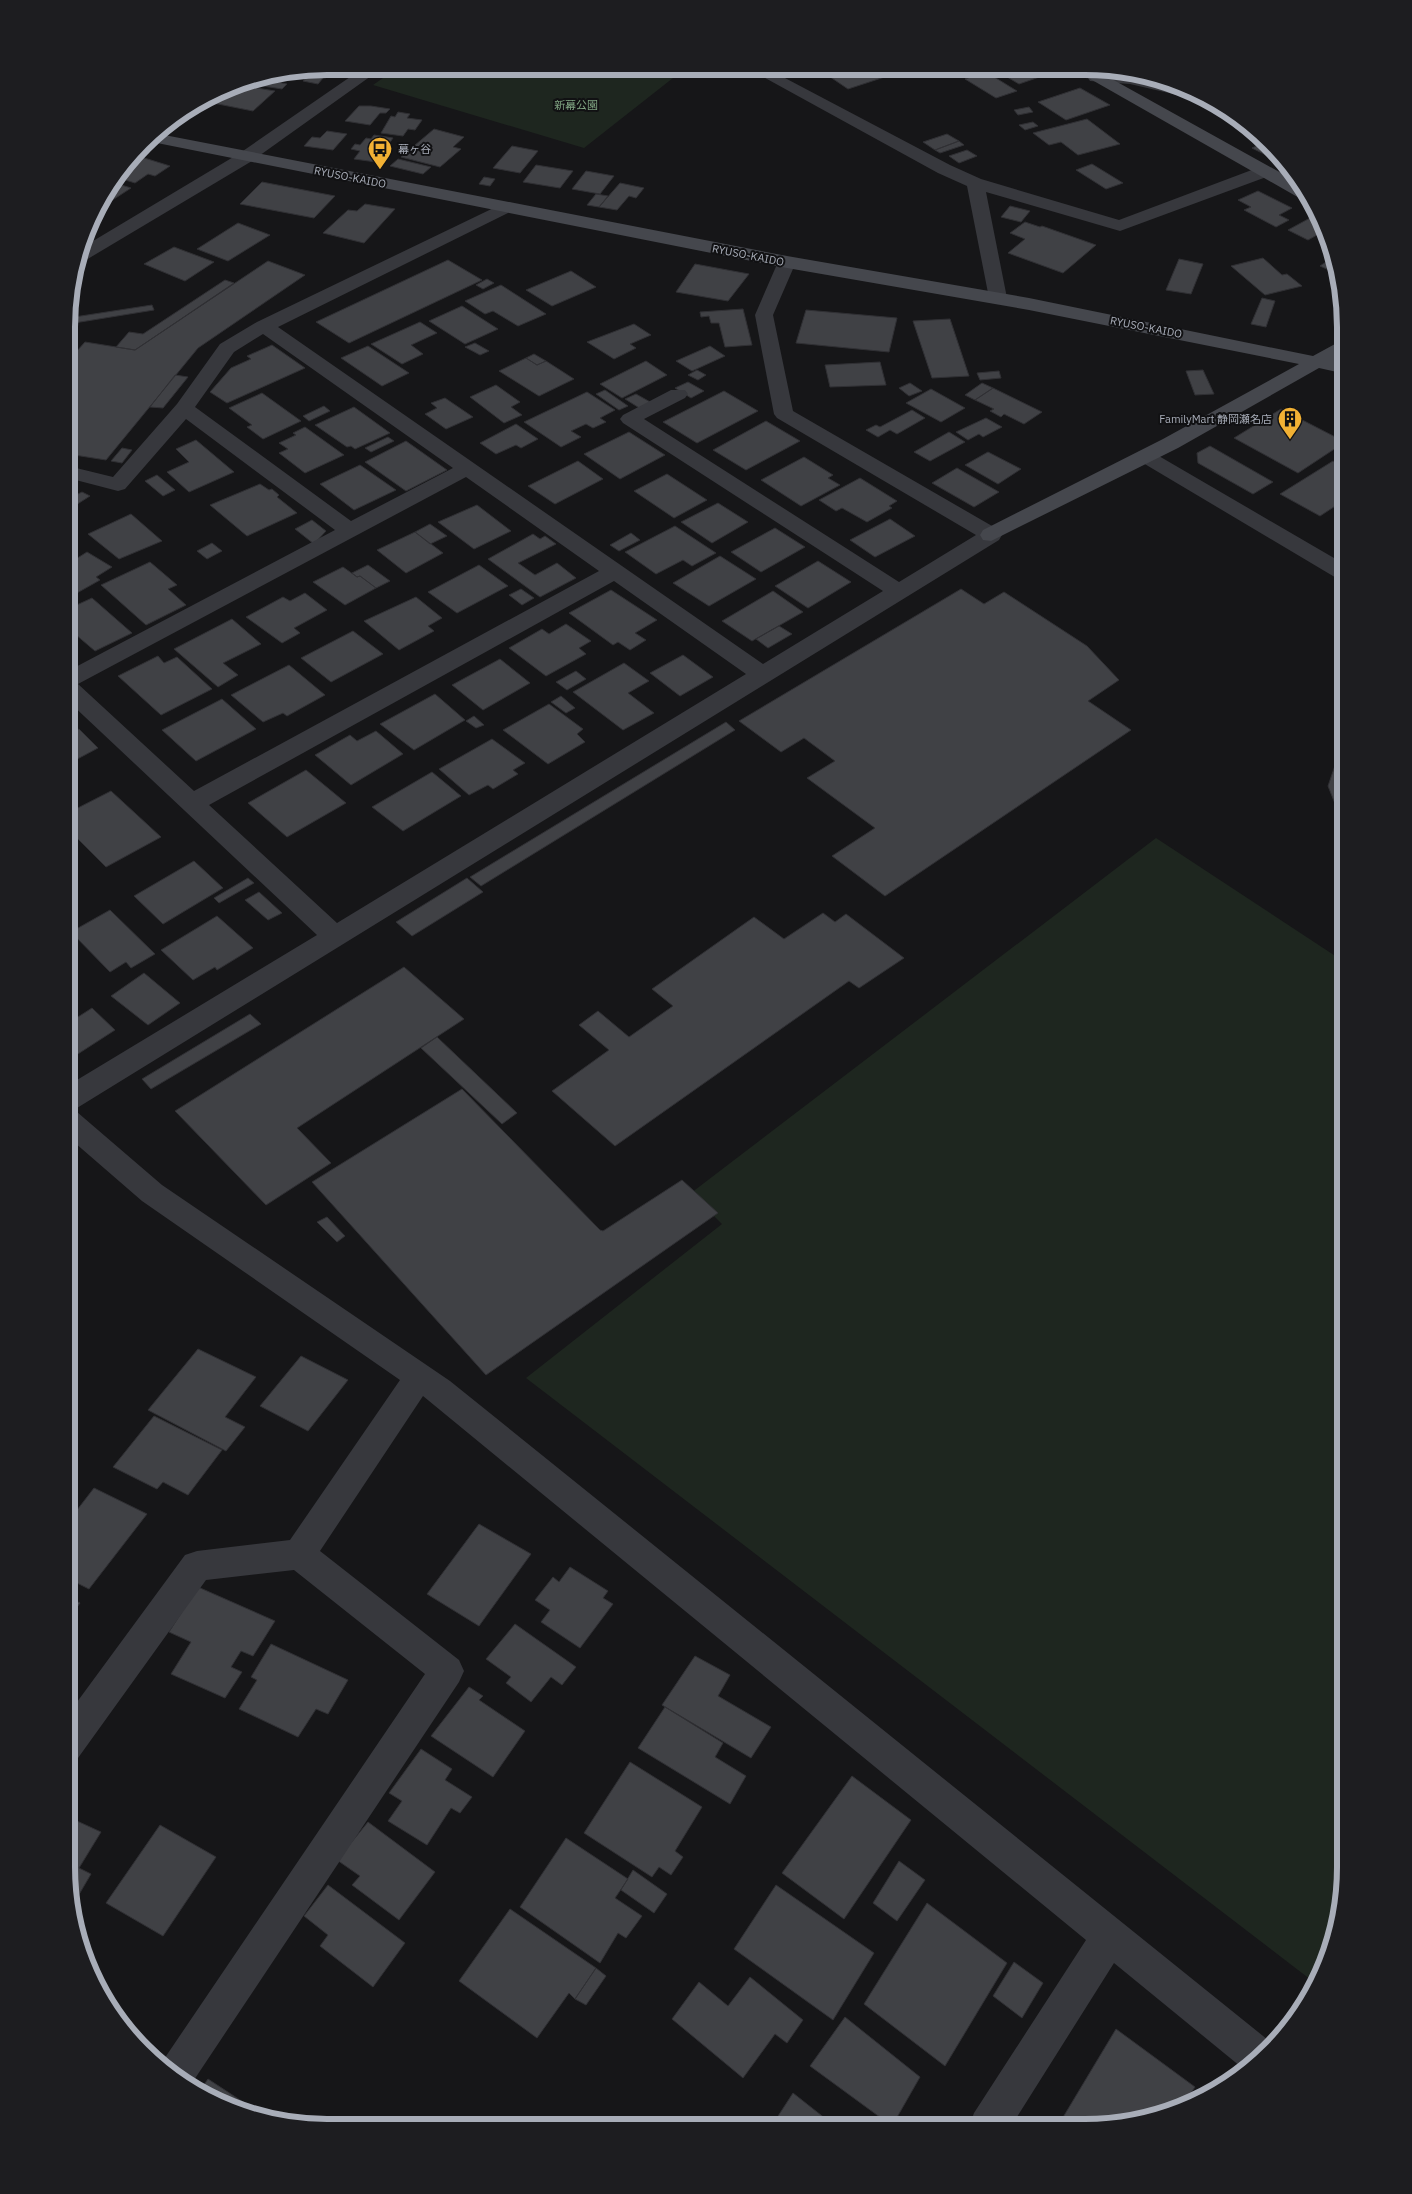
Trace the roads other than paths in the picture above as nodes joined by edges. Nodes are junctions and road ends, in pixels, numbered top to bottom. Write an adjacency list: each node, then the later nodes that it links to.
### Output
1 (364, 75): 7 (street)
2 (766, 75): 9 (street)
3 (1091, 75): 4 (main road)
4 (1096, 78): 5 (street); 8 (main road)
5 (1123, 78)
6 (160, 139): 7 (main road, RYUSO-KAIDO)
7 (246, 156): 11 (main road, RYUSO-KAIDO); 12 (street)
8 (1263, 172): 9 (street); 10 (main road)
9 (975, 183): 14 (street)
10 (1295, 189)
11 (506, 207): 13 (main road, RYUSO-KAIDO); 15 (street)
12 (86, 252)
13 (787, 262): 14 (main road, RYUSO-KAIDO); 25 (street)
14 (998, 298): 17 (main road, RYUSO-KAIDO)
15 (264, 326): 20 (street); 22 (street)
16 (1337, 350): 17 (main road)
17 (1317, 362): 18 (main road, RYUSO-KAIDO); 21 (main road)
18 (1337, 366)
19 (678, 394): 28 (street)
20 (184, 408): 23 (street); 24 (street)
21 (1145, 456): 25 (main road); 26 (street)
22 (466, 470): 24 (street); 27 (street)
23 (75, 474)
24 (350, 531): 30 (street)
25 (991, 535): 28 (street)
26 (1337, 569)
27 (614, 572): 29 (street); 32 (street)
28 (898, 591): 29 (street)
29 (761, 674): 33 (street)
30 (75, 676)
31 (75, 694): 32 (street)
32 (192, 803): 33 (street)
33 (334, 934): 34 (street)
34 (75, 1095)
35 (75, 1127): 36 (street)
36 (420, 1376): 37 (street); 39 (street)
37 (299, 1554): 38 (street); 41 (street)
38 (75, 1734)
39 (1110, 1936): 40 (street); 42 (street)
40 (1254, 2053)
41 (179, 2070)
42 (994, 2119)

